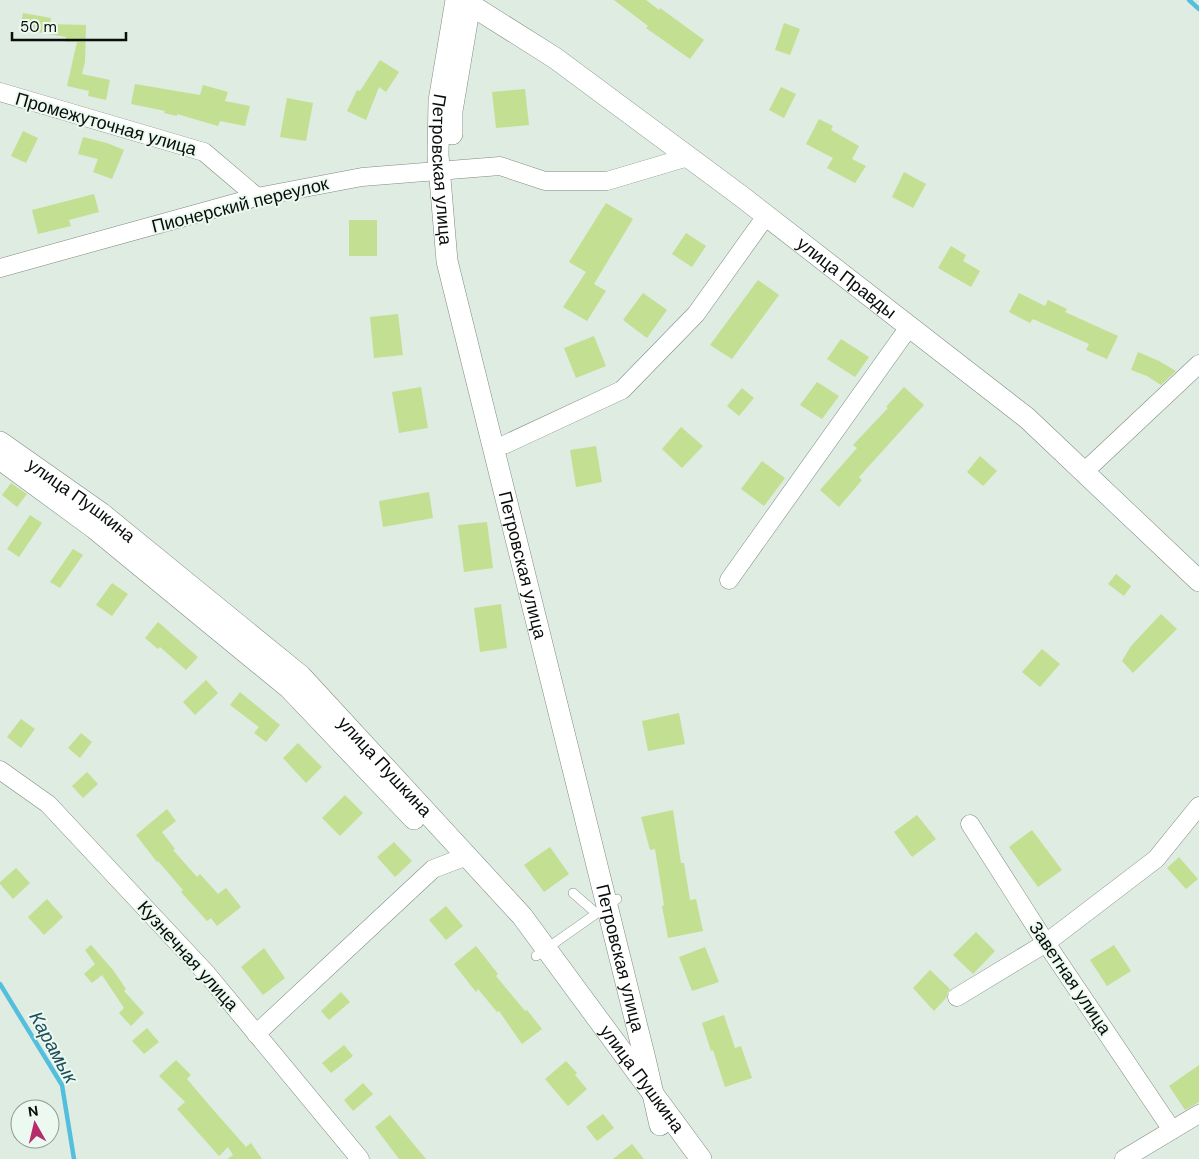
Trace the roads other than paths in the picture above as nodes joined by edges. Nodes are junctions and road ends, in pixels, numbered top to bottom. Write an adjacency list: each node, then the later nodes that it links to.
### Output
1 (465, 1): 3 (street, улица Правды); 4 (street)
2 (0, 92): 5 (street, Промежуточная улица)
3 (688, 157): 4 (street, Пионерский переулок); 6 (street, улица Правды)
4 (445, 169): 5 (street, Пионерский переулок); 11 (street); 21 (street, Петровская улица)
5 (257, 197): 7 (street, Пионерский переулок)
6 (766, 216): 8 (street, улица Правды); 11 (street)
7 (0, 268)
8 (909, 327): 13 (street, улица Правды); 14 (street)
9 (1199, 364): 13 (street)
10 (0, 442): 19 (street, улица Пушкина)
11 (506, 444): 21 (street)
12 (0, 459): 19 (street, улица Пушкина)
13 (1084, 472): 15 (street, улица Правды)
14 (729, 580)
15 (1199, 581)
16 (0, 770): 25 (street, Кузнечная улица)
17 (1199, 806): 22 (street)
18 (970, 824): 22 (street, Заветная улица)
19 (460, 859): 23 (street, улица Пушкина); 25 (street)
20 (573, 893): 21 (lane)
21 (607, 906): 23 (lane); 26 (street, Петровская улица); 28 (street)
22 (1046, 942): 24 (street); 29 (street, Заветная улица)
23 (541, 952): 26 (street, улица Пушкина); 28 (street, улица Пушкина)
24 (957, 997)
25 (256, 1034): 30 (street, Кузнечная улица)
26 (653, 1095): 28 (street, улица Пушкина)
27 (1199, 1114): 29 (street)
28 (665, 1122): 31 (street); 32 (street, улица Пушкина)
29 (1172, 1130): 33 (street)
30 (360, 1159)
31 (685, 1159)
32 (701, 1159)
33 (1124, 1159)

